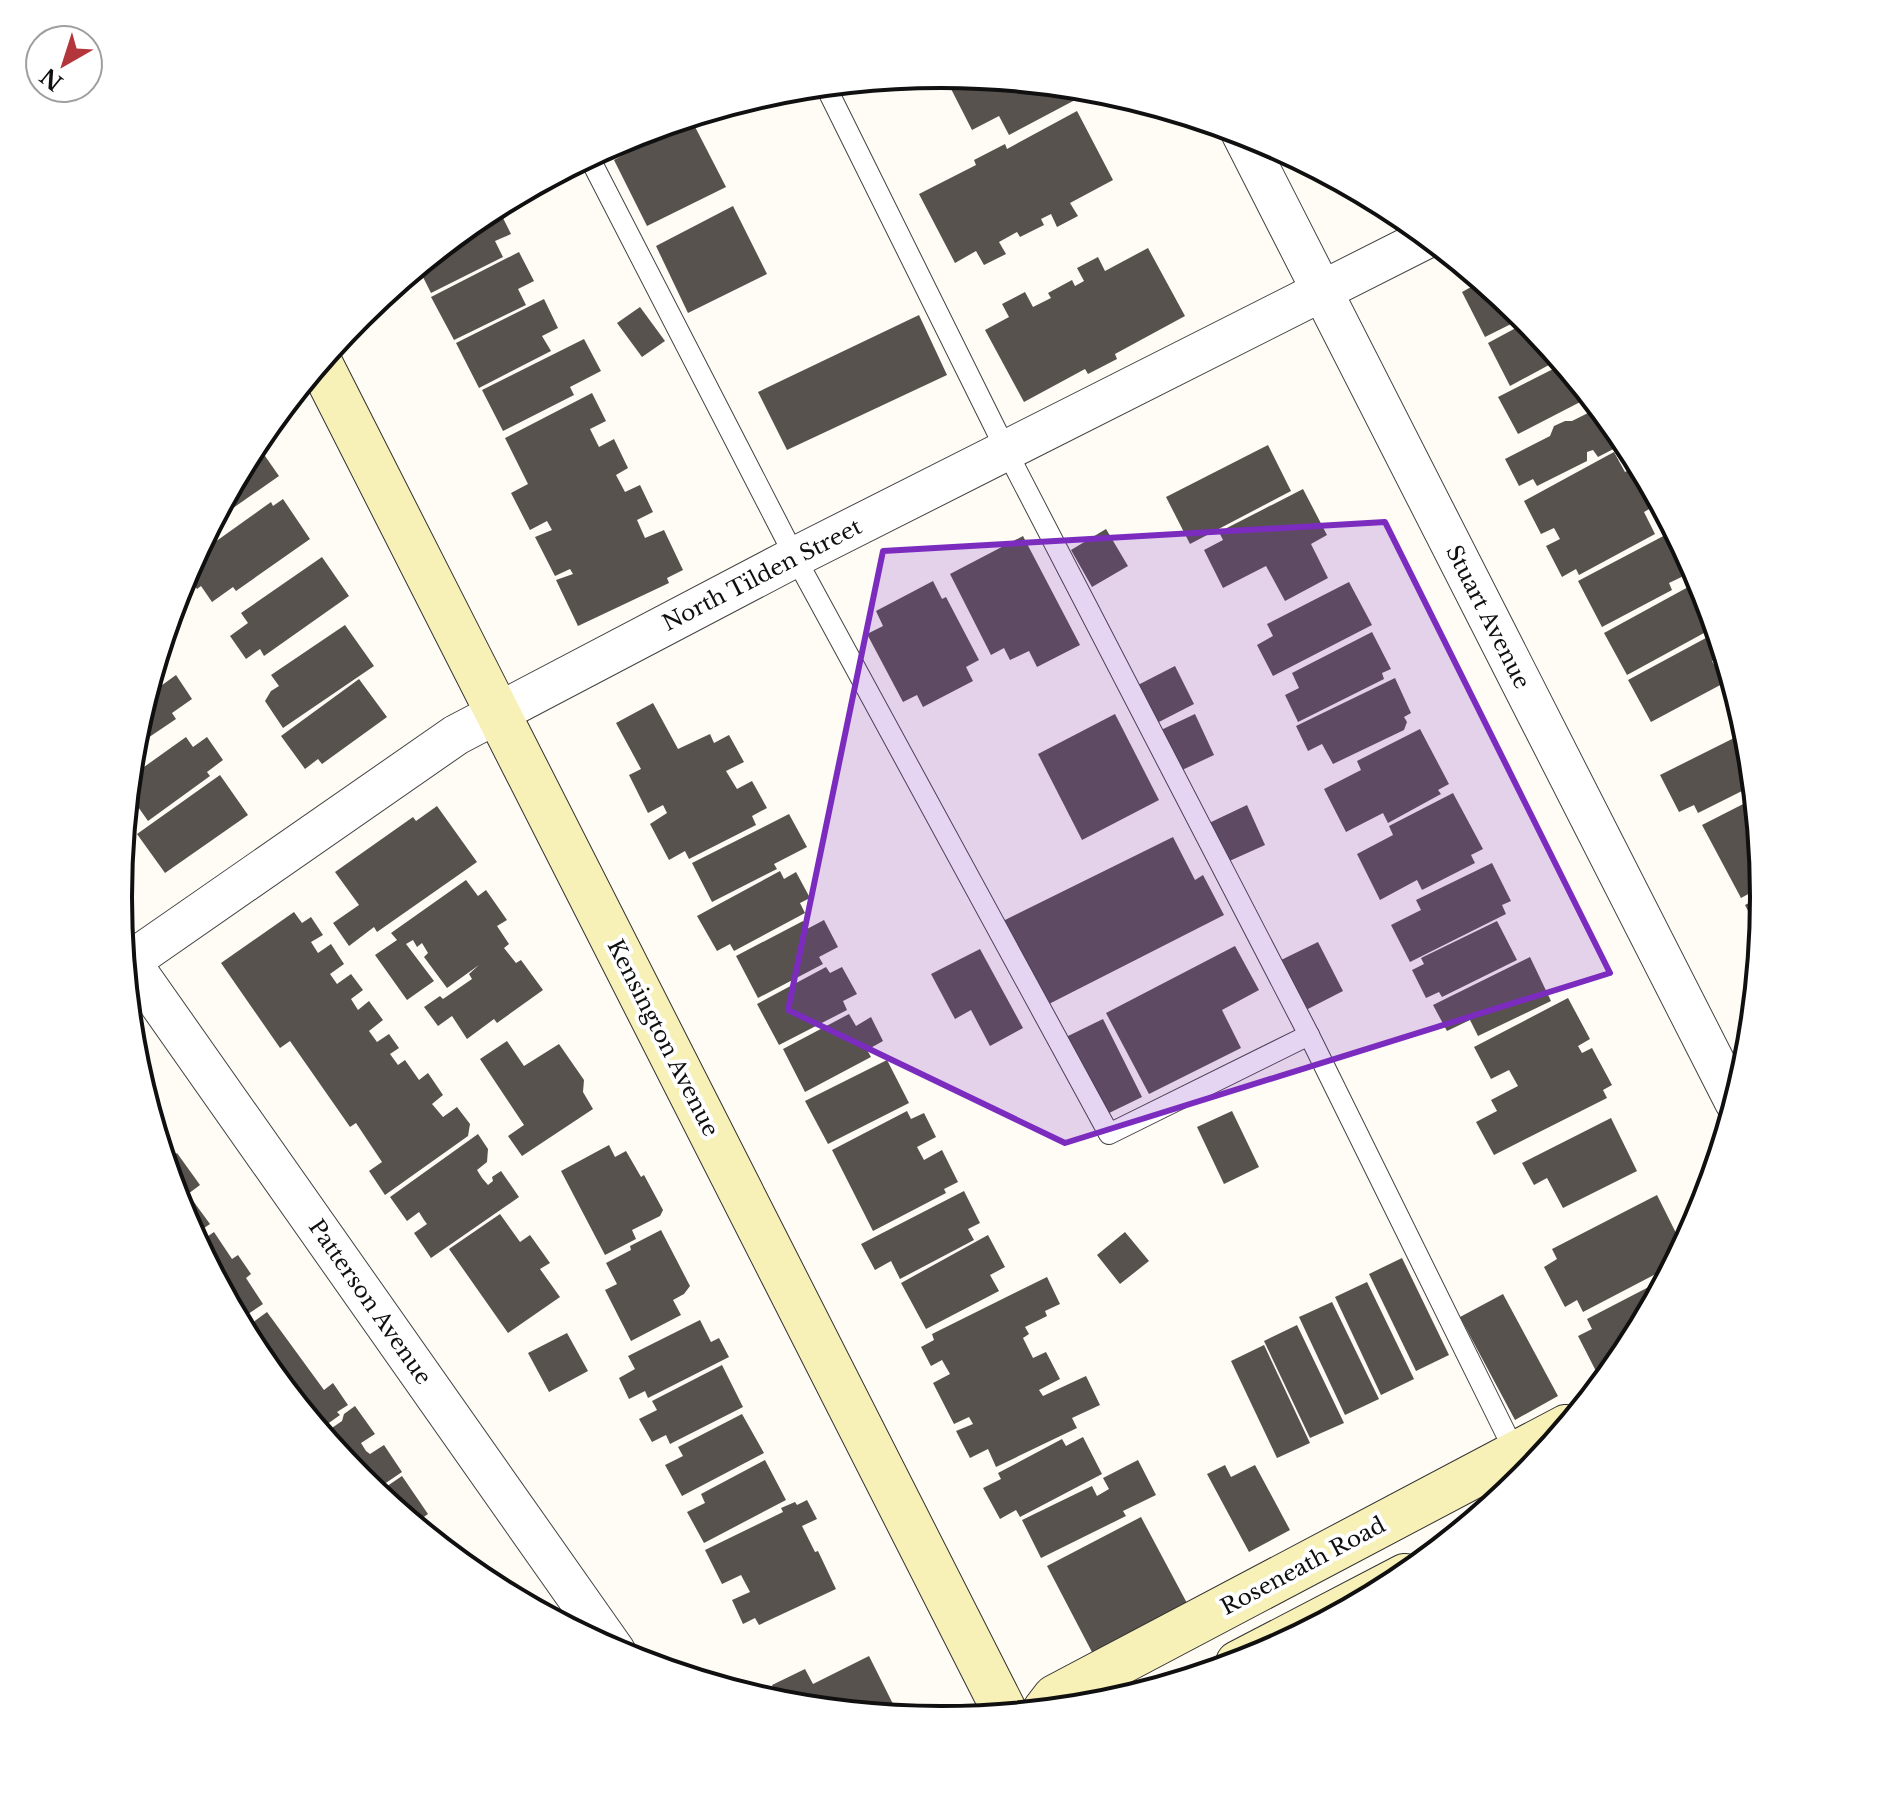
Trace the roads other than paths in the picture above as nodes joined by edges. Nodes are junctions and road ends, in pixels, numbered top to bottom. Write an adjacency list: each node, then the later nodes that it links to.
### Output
1 (830, 96): 7 (lane)
2 (1250, 150): 5 (street, Stuart Avenue)
3 (594, 167): 8 (lane)
4 (1417, 243): 5 (street, North Tilden Street)
5 (1322, 292): 7 (street, North Tilden Street); 13 (street, Stuart Avenue)
6 (325, 374): 9 (main road, Kensington Avenue)
7 (1006, 450): 8 (street, North Tilden Street); 12 (lane)
8 (795, 557): 9 (street, North Tilden Street); 12 (lane)
9 (498, 713): 10 (street, North Tilden Street); 18 (main road, Kensington Avenue)
10 (134, 954)
11 (136, 975): 16 (street, Patterson Avenue)
12 (1309, 1035): 15 (lane)
13 (1727, 1087)
14 (1540, 1441): 15 (main road, Roseneath Road)
15 (1516, 1454): 17 (main road, Roseneath Road)
16 (600, 1630)
17 (1054, 1698)
18 (1001, 1703)

